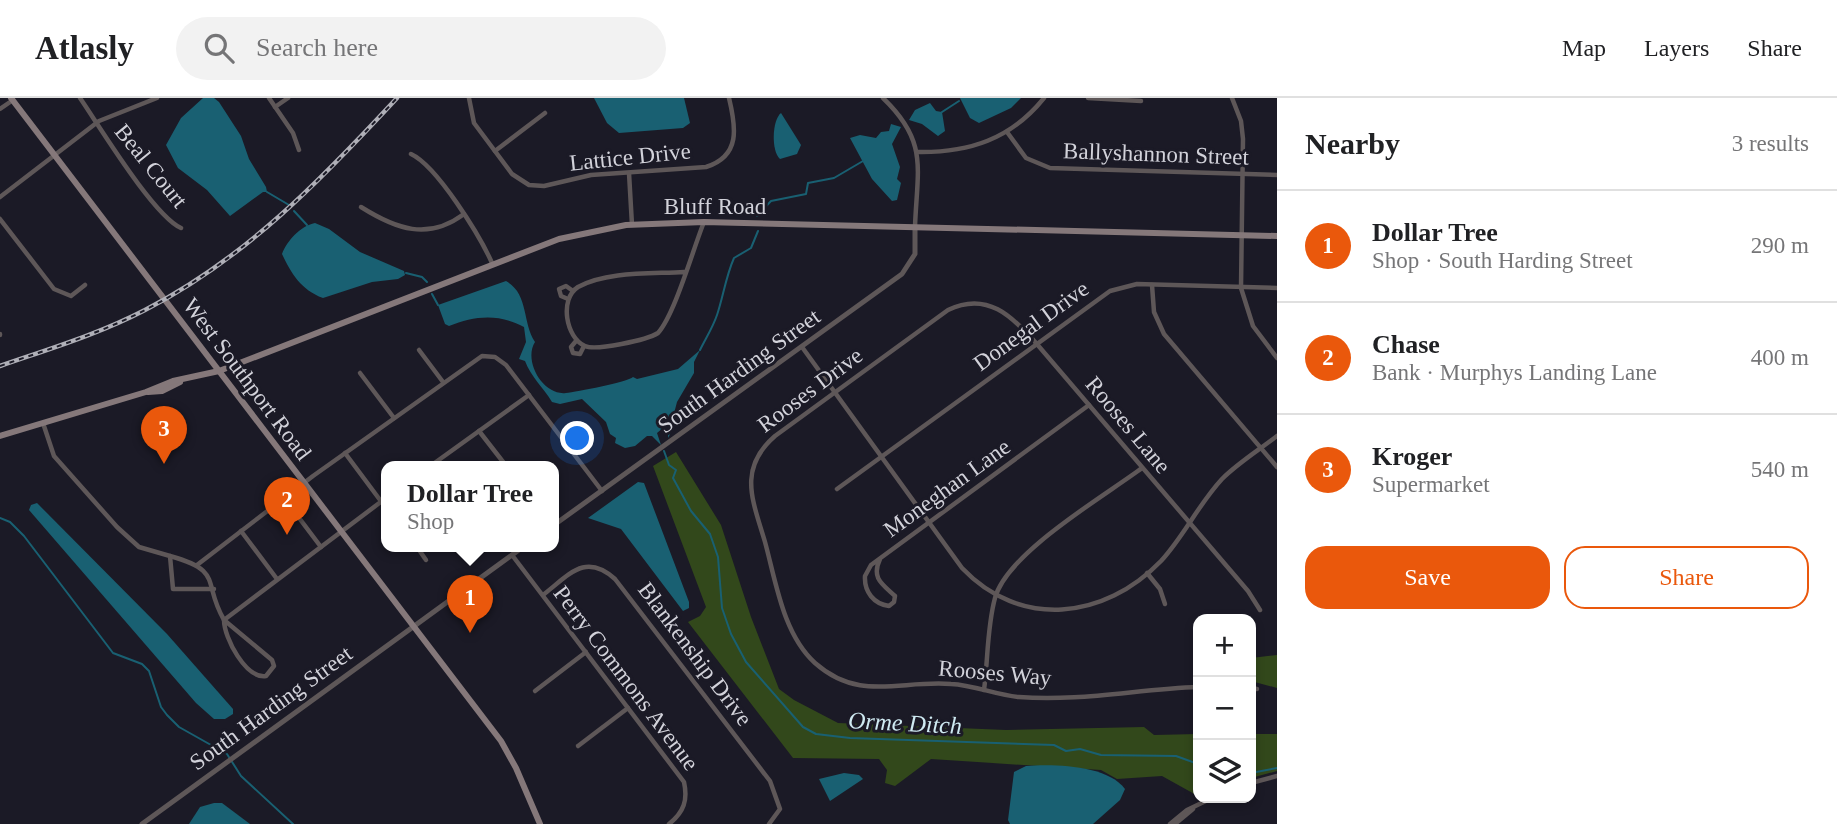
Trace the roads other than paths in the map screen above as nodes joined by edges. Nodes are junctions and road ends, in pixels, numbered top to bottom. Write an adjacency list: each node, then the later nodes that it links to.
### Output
1 (80, 98): 16 (street, Beal Court)
2 (157, 98): 16 (street)
3 (269, 98): 13 (street)
4 (288, 98): 13 (street)
5 (729, 98): 23 (street, Lattice Drive)
6 (883, 98): 20 (street)
7 (1044, 98): 17 (street)
8 (1087, 98): 12 (street)
9 (1232, 98): 24 (street)
10 (12, 99): 14 (street); 22 (main road, West Southport Road)
11 (469, 100): 19 (street)
12 (1141, 101)
13 (275, 107): 18 (street)
14 (0, 109)
15 (545, 113): 19 (street)
16 (95, 124): 22 (street); 33 (street, Beal Court)
17 (1007, 132): 20 (street); 24 (street, Ballyshannon Street)
18 (299, 150)
19 (495, 151): 23 (street, Lattice Drive)
20 (917, 152): 32 (street)
21 (411, 154): 28 (street)
22 (55, 155): 26 (street); 51 (main road, West Southport Road)
23 (629, 173): 31 (street)
24 (1242, 174): 25 (street, Ballyshannon Street); 34 (street)
25 (1277, 175)
26 (0, 197)
27 (362, 207): 28 (street)
28 (464, 215): 36 (street)
29 (0, 219): 38 (street)
30 (704, 222): 31 (main road, Bluff Road); 32 (main road, Bluff Road); 37 (street)
31 (632, 225): 36 (main road, Bluff Road)
32 (915, 227): 34 (main road, Bluff Road); 48 (street, South Harding Street)
33 (181, 228)
34 (1241, 235): 35 (main road, Bluff Road); 40 (street)
35 (1277, 236)
36 (492, 263): 51 (main road, Bluff Road)
37 (684, 272): 42 (street); 47 (street)
38 (85, 285)
39 (1152, 285): 40 (street, Donegal Drive); 46 (street, Donegal Drive); 62 (street)
40 (1241, 288): 41 (street, Donegal Drive); 50 (street)
41 (1277, 288)
42 (573, 291): 43 (street); 43 (street)
43 (568, 299): 45 (street)
44 (948, 310): 46 (street, Rooses Lane); 54 (street, Rooses Drive)
45 (576, 341): 47 (street); 47 (street)
46 (1036, 343): 56 (street, Rooses Lane); 64 (street, Donegal Drive)
47 (584, 346)
48 (802, 347): 54 (street); 71 (street, South Harding Street)
49 (419, 350): 53 (street)
50 (1277, 358)
51 (219, 371): 58 (main road, Bluff Road); 69 (main road, West Southport Road)
52 (360, 373): 57 (street)
53 (443, 382): 55 (street); 57 (street)
54 (834, 391): 64 (street); 97 (street, Rooses Drive)
55 (529, 395): 59 (street); 71 (street)
56 (1089, 405): 68 (street, Rooses Lane); 77 (street, Moneghan Lane)
57 (394, 418): 63 (street)
58 (43, 423): 60 (main road, Bluff Road); 84 (street)
59 (479, 431): 65 (street); 66 (street)
60 (0, 436)
61 (1277, 436): 62 (street)
62 (1261, 448): 67 (street); 76 (street)
63 (345, 453): 69 (street); 72 (street)
64 (881, 458): 70 (street, Donegal Drive); 77 (street)
65 (437, 461)
66 (502, 461)
67 (1277, 467)
68 (1142, 468): 76 (street, Rooses Lane); 92 (street)
69 (304, 482): 73 (street); 79 (main road, West Southport Road)
70 (837, 489)
71 (602, 491): 75 (street, South Harding Street)
72 (381, 495)
73 (284, 498): 78 (street); 80 (street)
74 (381, 501): 79 (street)
75 (559, 522)
76 (1189, 522): 88 (street); 94 (street, Rooses Lane)
77 (929, 523): 85 (street, Moneghan Lane); 92 (street)
78 (241, 531): 87 (street); 89 (street)
79 (341, 531): 80 (street); 96 (main road, West Southport Road)
80 (321, 547): 89 (street)
81 (420, 552): 86 (street)
82 (516, 552): 83 (street, South Harding Street)
83 (512, 555): 91 (street, Perry Commons Avenue); 96 (street, South Harding Street)
84 (170, 556): 87 (street); 90 (street)
85 (880, 559): 85 (street, Moneghan Lane)
86 (426, 560)
87 (197, 565): 90 (street)
88 (1147, 573): 92 (street); 93 (street)
89 (278, 579): 95 (street)
90 (214, 589): 95 (street)
91 (542, 595): 98 (street, Perry Commons Avenue); 111 (street, Blankenship Drive)
92 (995, 597): 100 (street)
93 (1165, 604)
94 (1260, 610)
95 (224, 620): 95 (street)
96 (414, 626): 108 (street, South Harding Street); 109 (main road, West Southport Road)
97 (802, 649): 100 (street, Rooses Way)
98 (586, 652): 101 (street); 102 (street, Perry Commons Avenue)
99 (1193, 687): 100 (street, Rooses Way)
100 (984, 690)
101 (535, 691)
102 (628, 708): 103 (street); 110 (street, Perry Commons Avenue)
103 (578, 746)
104 (1277, 776): 105 (street)
105 (1256, 782)
106 (1203, 803): 107 (street)
107 (1195, 807): 112 (street); 113 (street)
108 (142, 824)
109 (540, 824)
110 (669, 824)
111 (769, 824)
112 (1170, 824)
113 (1175, 824)

